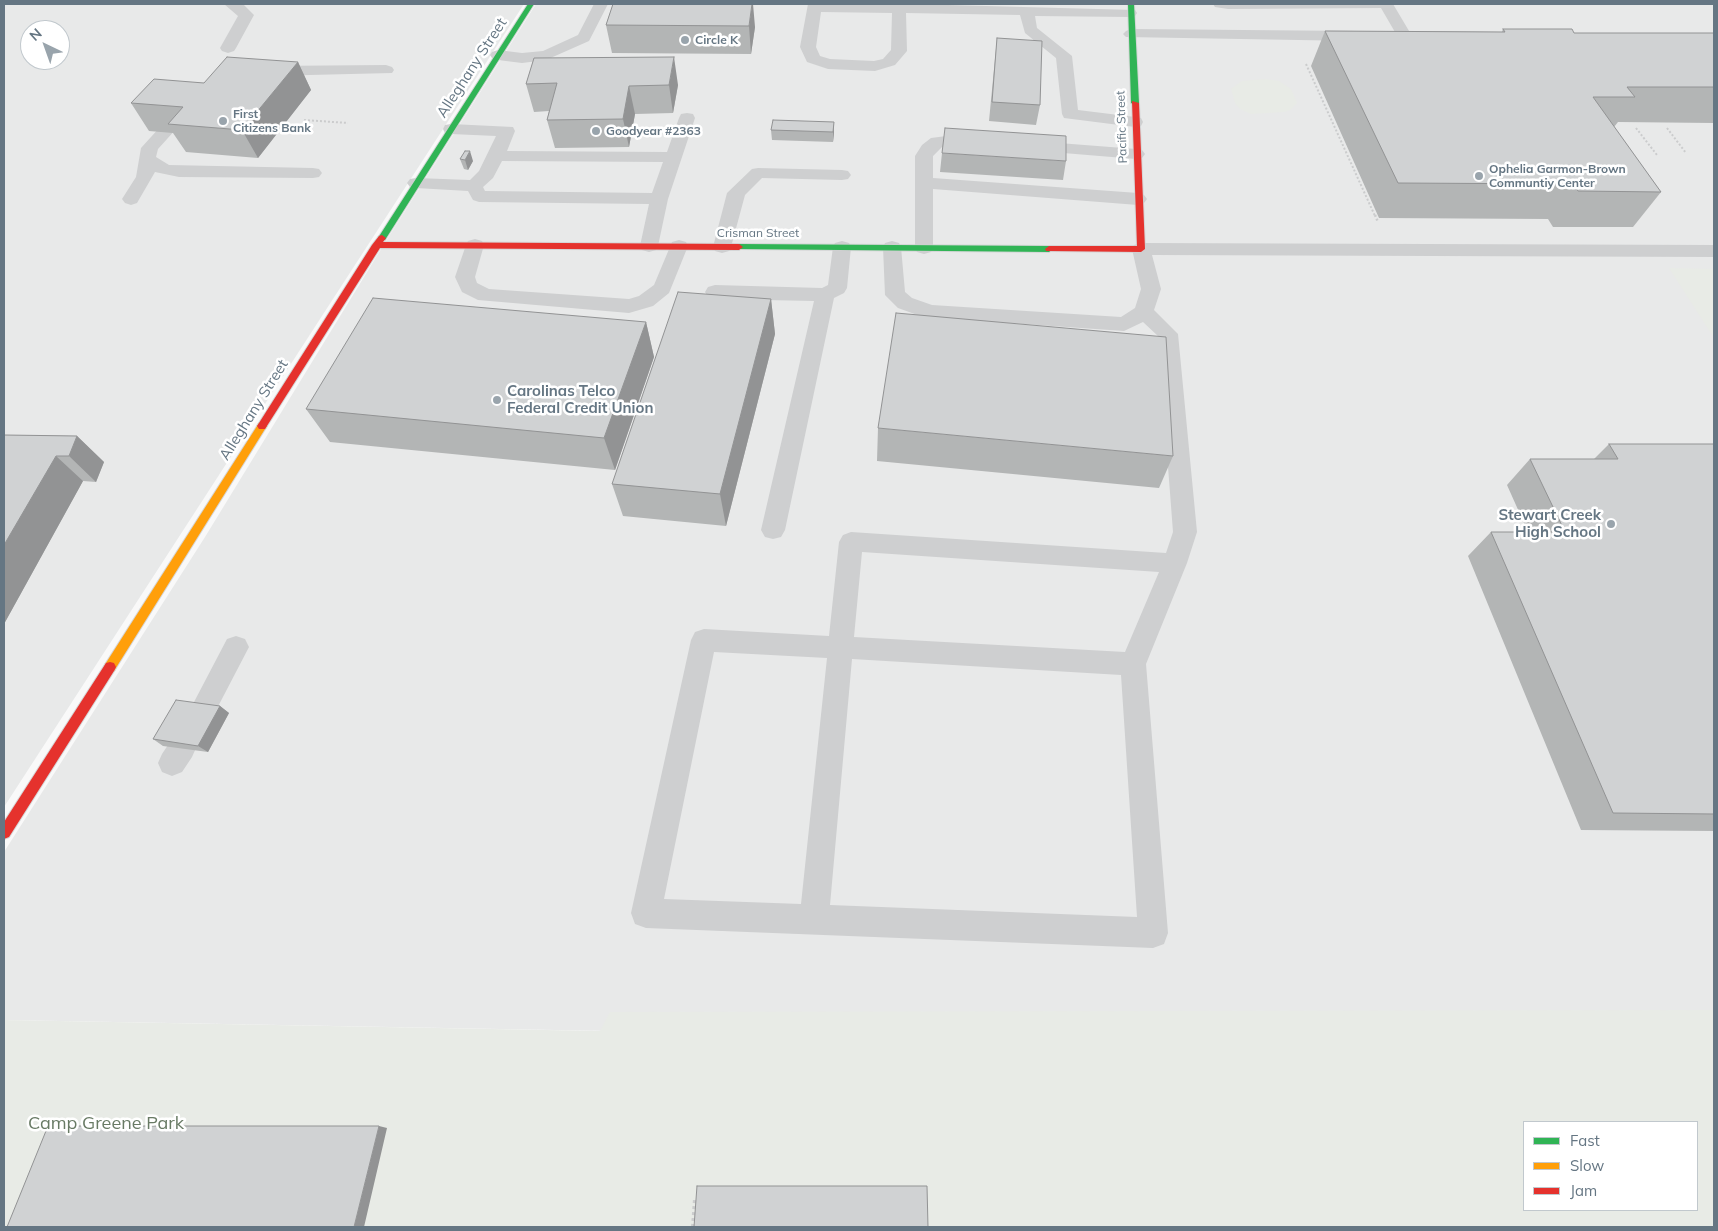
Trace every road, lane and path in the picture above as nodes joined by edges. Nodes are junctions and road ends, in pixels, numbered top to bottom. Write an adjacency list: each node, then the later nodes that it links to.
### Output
1 (232, 4): 14 (lane)
2 (531, 4): 15 (street, Alleghany Street)
3 (599, 4): 7 (lane); 15 (lane)
4 (1220, 4): 5 (lane)
5 (1379, 4): 12 (lane)
6 (815, 5): 8 (lane); 8 (lane)
7 (618, 6)
8 (902, 6): 10 (lane)
9 (1130, 8): 10 (lane); 11 (street, Pacific Street)
10 (1027, 11): 22 (lane)
11 (1131, 34): 12 (lane); 22 (street, Pacific Street)
12 (1404, 36): 13 (lane)
13 (1423, 36)
14 (228, 48)
15 (498, 55): 26 (street, Alleghany Street)
16 (1314, 62): 43 (path)
17 (386, 70): 18 (lane)
18 (255, 73)
19 (196, 99): 34 (lane)
20 (687, 118): 33 (lane)
21 (304, 120): 23 (path)
22 (1135, 122): 29 (street, Pacific Street)
23 (348, 123)
24 (1636, 128): 31 (path)
25 (1667, 128): 30 (path)
26 (450, 129): 32 (lane); 37 (street, Alleghany Street)
27 (992, 143): 38 (lane)
28 (1020, 146): 29 (lane)
29 (1136, 154): 42 (street, Pacific Street)
30 (1686, 154)
31 (1657, 155)
32 (496, 156): 33 (lane); 39 (lane)
33 (674, 157): 41 (lane)
34 (146, 159): 35 (lane); 40 (lane)
35 (313, 173)
36 (842, 175): 48 (lane)
37 (416, 183): 39 (lane); 44 (street, Alleghany Street)
38 (924, 183): 42 (lane); 51 (lane)
39 (474, 186): 41 (lane)
40 (130, 198)
41 (659, 199): 46 (lane)
42 (1138, 199): 52 (street, Pacific Street)
43 (1383, 225)
44 (376, 245): 45 (street, Crisman Street); 63 (street, Alleghany Street)
45 (475, 246): 46 (street, Crisman Street); 47 (lane)
46 (649, 246): 47 (street, Crisman Street)
47 (679, 246): 48 (street, Crisman Street)
48 (722, 247): 49 (street, Crisman Street)
49 (842, 247): 50 (street, Crisman Street); 55 (lane)
50 (892, 248): 51 (street, Crisman Street); 56 (lane)
51 (924, 248): 52 (street, Crisman Street)
52 (1141, 249): 53 (lane); 56 (lane)
53 (1714, 251)
54 (715, 292): 55 (lane)
55 (825, 295): 57 (lane)
56 (1144, 312): 58 (lane)
57 (773, 530)
58 (1174, 563): 60 (lane); 61 (lane)
59 (236, 647): 62 (lane)
60 (842, 648): 61 (lane); 64 (lane); 64 (lane)
61 (1133, 664): 64 (lane)
62 (203, 710)
63 (4, 833)
64 (814, 919)
65 (695, 1199): 66 (path)
66 (693, 1227)

